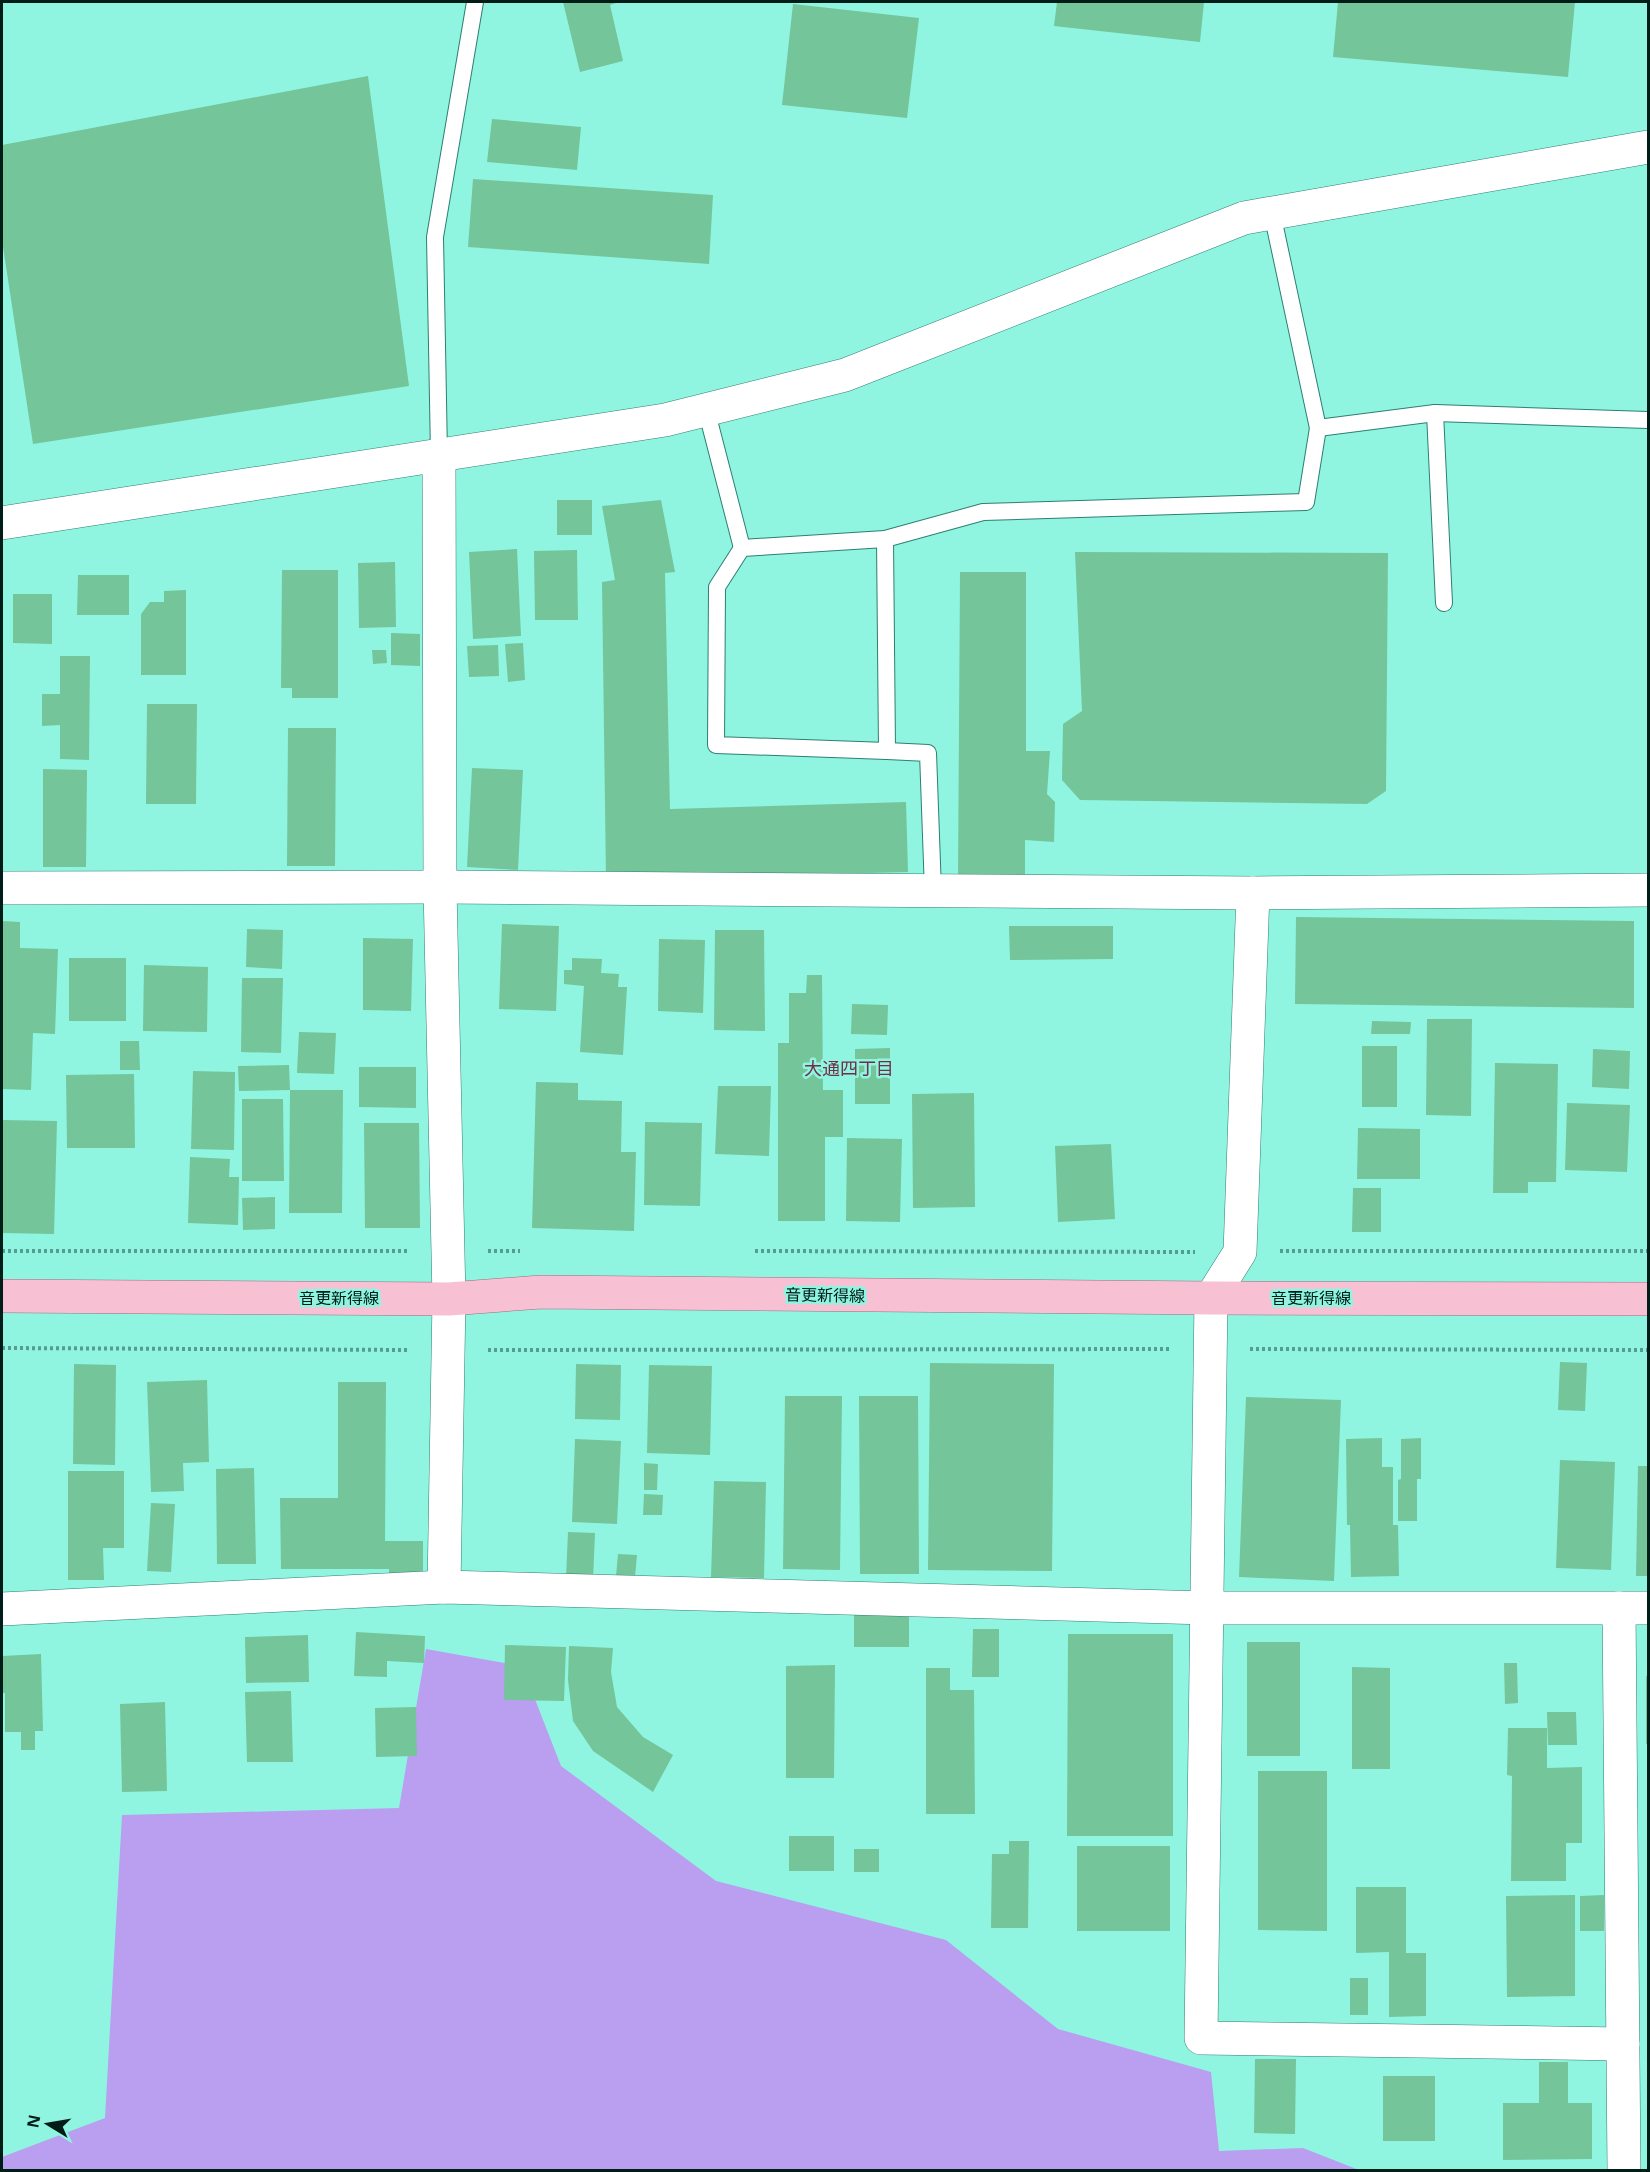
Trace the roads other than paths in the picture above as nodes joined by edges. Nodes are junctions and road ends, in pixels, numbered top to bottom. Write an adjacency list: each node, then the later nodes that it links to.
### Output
1 (475, 2): 8 (lane)
2 (1648, 147): 3 (street)
3 (1272, 213): 4 (street); 7 (lane)
4 (706, 409): 8 (street); 11 (lane)
5 (1435, 413): 6 (lane); 7 (lane); 12 (lane)
6 (1648, 420)
7 (1318, 428): 10 (lane)
8 (439, 454): 9 (street); 14 (street)
9 (2, 522)
10 (885, 539): 11 (lane); 13 (lane)
11 (742, 548): 13 (lane)
12 (1444, 603)
13 (887, 751): 17 (lane)
14 (440, 887): 15 (street); 17 (street); 21 (street)
15 (2, 888)
16 (1648, 890): 18 (street)
17 (933, 891): 18 (street)
18 (1253, 894): 20 (street)
19 (2, 1296): 21 (main road, 音更新得線)
20 (1211, 1298): 21 (main road, 音更新得線); 22 (main road, 音更新得線); 24 (street)
21 (449, 1299): 23 (street)
22 (1648, 1299)
23 (444, 1587): 24 (street); 26 (street)
24 (1207, 1608): 25 (street); 27 (street)
25 (1634, 1608): 27 (street)
26 (2, 1609)
27 (1623, 2044): 28 (street)
28 (1624, 2170)

